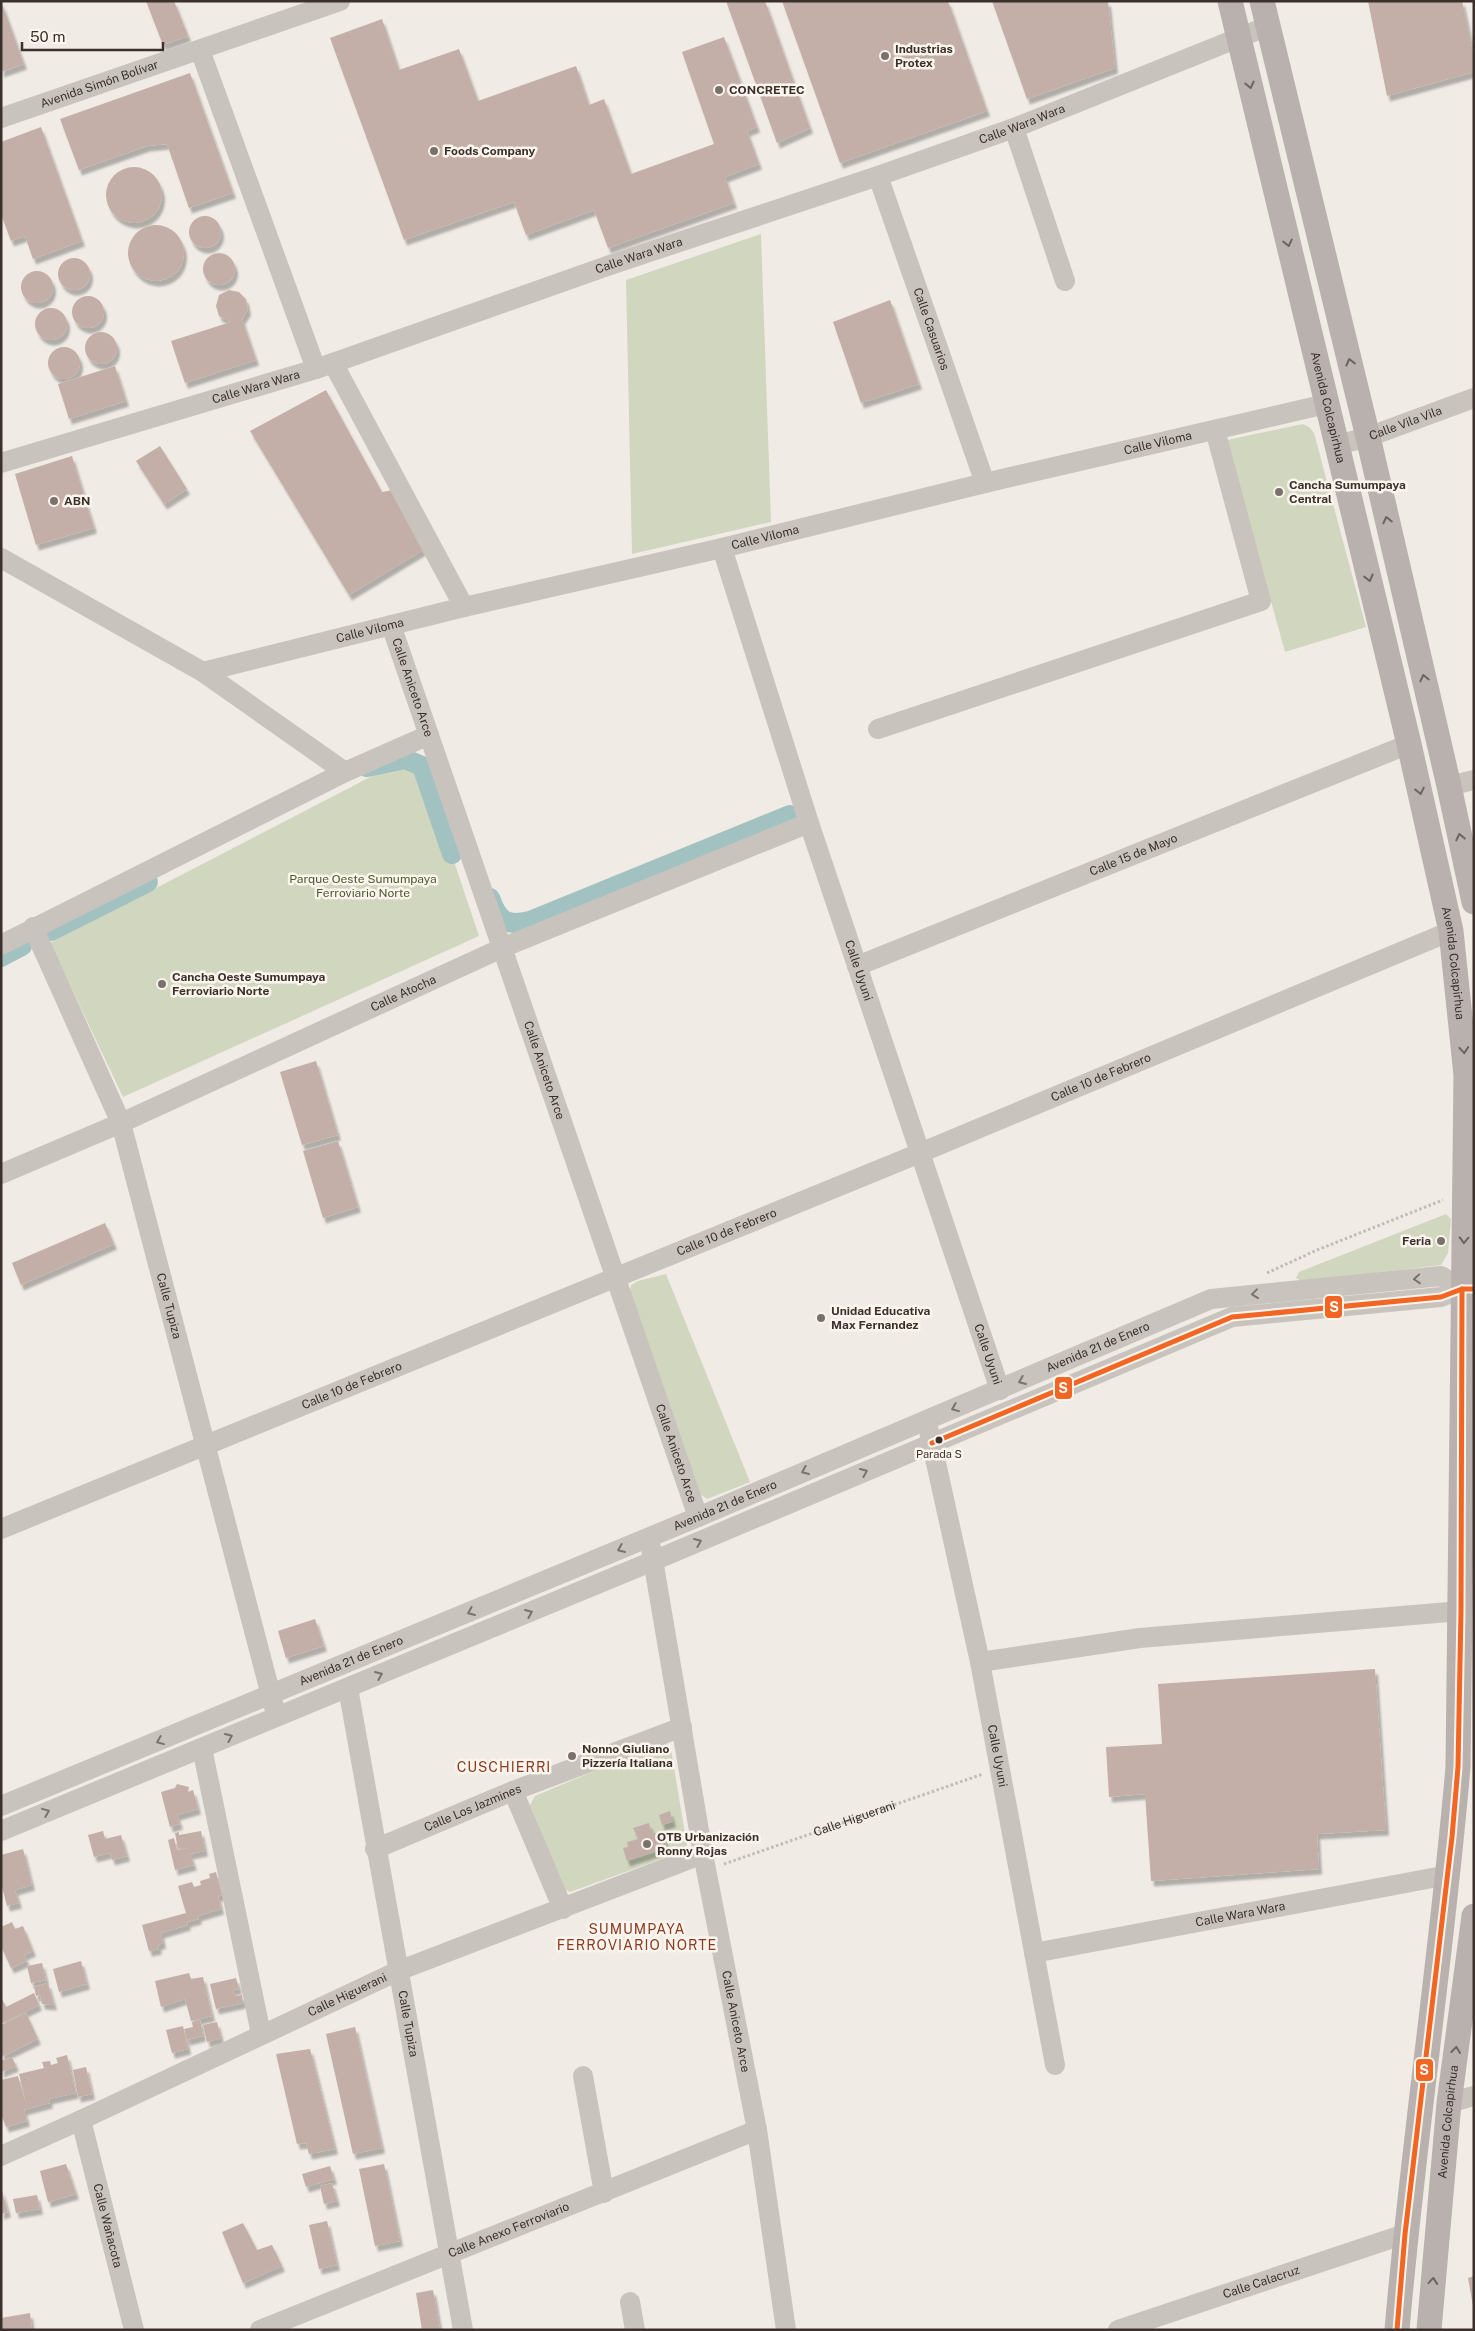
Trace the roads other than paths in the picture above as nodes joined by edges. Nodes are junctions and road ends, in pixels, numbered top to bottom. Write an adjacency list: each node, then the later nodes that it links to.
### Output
1 (340, 1): 6 (street, Avenida Simón Bolívar)
2 (1230, 1): 5 (main road, Avenida Colcapirhua)
3 (1262, 1): 4 (main road)
4 (1268, 26): 5 (street, Calle Wara Wara); 15 (main road, one-way to 4)
5 (1239, 37): 8 (street, Calle Wara Wara); 13 (main road, Avenida Colcapirhua, one-way to 13)
6 (200, 50): 7 (street, Avenida Simón Bolívar); 11 (street)
7 (1, 118)
8 (1014, 128): 9 (street, Calle Wara Wara); 10 (street)
9 (878, 176): 11 (street, Calle Wara Wara); 18 (street, Calle Casuarios)
10 (1065, 281)
11 (325, 366): 17 (street, Calle Wara Wara); 21 (street)
12 (1474, 398): 15 (street, Calle Vila Vila)
13 (1326, 404): 14 (street, Calle Viloma); 16 (main road, Avenida Colcapirhua)
14 (1215, 430): 18 (street, Calle Viloma); 24 (street)
15 (1368, 437): 16 (street, Calle Vila Vila); 29 (main road, one-way to 15)
16 (1337, 445): 26 (main road, Avenida Colcapirhua, one-way to 26)
17 (1, 463)
18 (985, 483): 19 (street, Calle Viloma)
19 (722, 548): 21 (street, Calle Viloma); 30 (street, Calle Uyuni)
20 (1, 558): 23 (street)
21 (464, 606): 22 (street, Calle Viloma)
22 (391, 625): 23 (street, Calle Viloma); 25 (street, Calle Aniceto Arce)
23 (203, 672): 27 (street)
24 (878, 729)
25 (429, 735): 27 (street); 35 (street, Calle Aniceto Arce)
26 (1410, 744): 33 (main road, Avenida Colcapirhua, one-way to 33); 36 (street, Calle 15 de Mayo)
27 (345, 772): 32 (street)
28 (1474, 780): 29 (street)
29 (1449, 786): 31 (main road, one-way to 29)
30 (809, 823): 35 (street, Calle Atocha); 36 (street, Calle Uyuni)
31 (1474, 902)
32 (33, 927): 34 (street); 37 (street, Calle Tupiza)
33 (1451, 932): 38 (street, Calle 10 de Febrero); 41 (main road, Avenida Colcapirhua, one-way to 41)
34 (1, 945)
35 (502, 948): 37 (street, Calle Atocha); 40 (street, Calle Aniceto Arce)
36 (857, 966): 38 (street, Calle Uyuni)
37 (121, 1123): 39 (street, Calle Atocha); 45 (street, Calle Tupiza)
38 (920, 1153): 40 (street, Calle 10 de Febrero); 42 (street, Calle Uyuni)
39 (1, 1174)
40 (615, 1277): 45 (street, Calle 10 de Febrero); 46 (street, Calle Aniceto Arce)
41 (1468, 1289): 42 (street, Avenida 21 de Enero, one-way to 42); 44 (street, Avenida 21 de Enero); 50 (main road, Avenida Colcapirhua)
42 (1000, 1390): 43 (street, Avenida 21 de Enero, one-way to 43)
43 (927, 1419): 44 (street, Calle Uyuni); 46 (street, Avenida 21 de Enero, one-way to 46)
44 (932, 1443): 49 (street, Avenida 21 de Enero, one-way to 44); 51 (street, Calle Uyuni)
45 (204, 1446): 47 (street, Calle 10 de Febrero); 53 (street, Calle Tupiza)
46 (698, 1517): 48 (street, Avenida 21 de Enero)
47 (1, 1529)
48 (649, 1537): 49 (street, Calle Aniceto Arce); 53 (street, Avenida 21 de Enero, one-way to 53)
49 (654, 1561): 52 (street, Avenida 21 de Enero, one-way to 49); 55 (street, Calle Aniceto Arce)
50 (1461, 1611): 51 (street); 57 (main road, Avenida Colcapirhua)
51 (980, 1662): 66 (street, Calle Uyuni)
52 (348, 1688): 54 (street, Avenida 21 de Enero); 61 (street, Calle Tupiza)
53 (270, 1695): 54 (street, Calle Tupiza); 59 (street, Avenida 21 de Enero, one-way to 59)
54 (277, 1716): 56 (street, Avenida 21 de Enero, one-way to 54)
55 (682, 1727): 58 (street, Calle Los Jazmines); 62 (street, Calle Aniceto Arce)
56 (202, 1748): 60 (street, Avenida 21 de Enero, one-way to 56); 68 (street)
57 (1466, 1766): 63 (main road, Avenida Colcapirhua)
58 (513, 1792): 61 (street, Calle Los Jazmines); 64 (street)
59 (1, 1806)
60 (1, 1831)
61 (376, 1848): 67 (street, Calle Tupiza)
62 (710, 1861): 64 (street, Calle Higuerani); 74 (street, Calle Aniceto Arce)
63 (1448, 1875): 66 (street, Calle Wara Wara); 77 (main road, Avenida Colcapirhua)
64 (563, 1909): 67 (street, Calle Higuerani)
65 (1474, 1916): 72 (main road, Avenida Colcapirhua, one-way to 65)
66 (1034, 1954): 69 (street, Calle Uyuni)
67 (398, 1971): 68 (street, Calle Higuerani); 78 (street, Calle Tupiza)
68 (261, 2034): 73 (street, Calle Higuerani)
69 (1055, 2065)
70 (583, 2076): 76 (street)
71 (1474, 2096): 72 (street)
72 (1449, 2103): 87 (main road, Avenida Colcapirhua, one-way to 72)
73 (81, 2120): 75 (street, Calle Higuerani); 80 (street, Calle Wañacota)
74 (757, 2130): 76 (street, Calle Anexo Ferroviario); 84 (street, Calle Aniceto Arce)
75 (1, 2156)
76 (604, 2193): 78 (street, Calle Anexo Ferroviario)
77 (1405, 2234): 85 (street, Calle Calacruz); 86 (main road, Avenida Colcapirhua)
78 (449, 2254): 81 (street, Calle Anexo Ferroviario); 82 (street, Calle Tupiza)
79 (630, 2302): 83 (street)
80 (134, 2330)
81 (260, 2330)
82 (463, 2330)
83 (635, 2330)
84 (786, 2330)
85 (1118, 2330)
86 (1397, 2330)
87 (1429, 2330)

